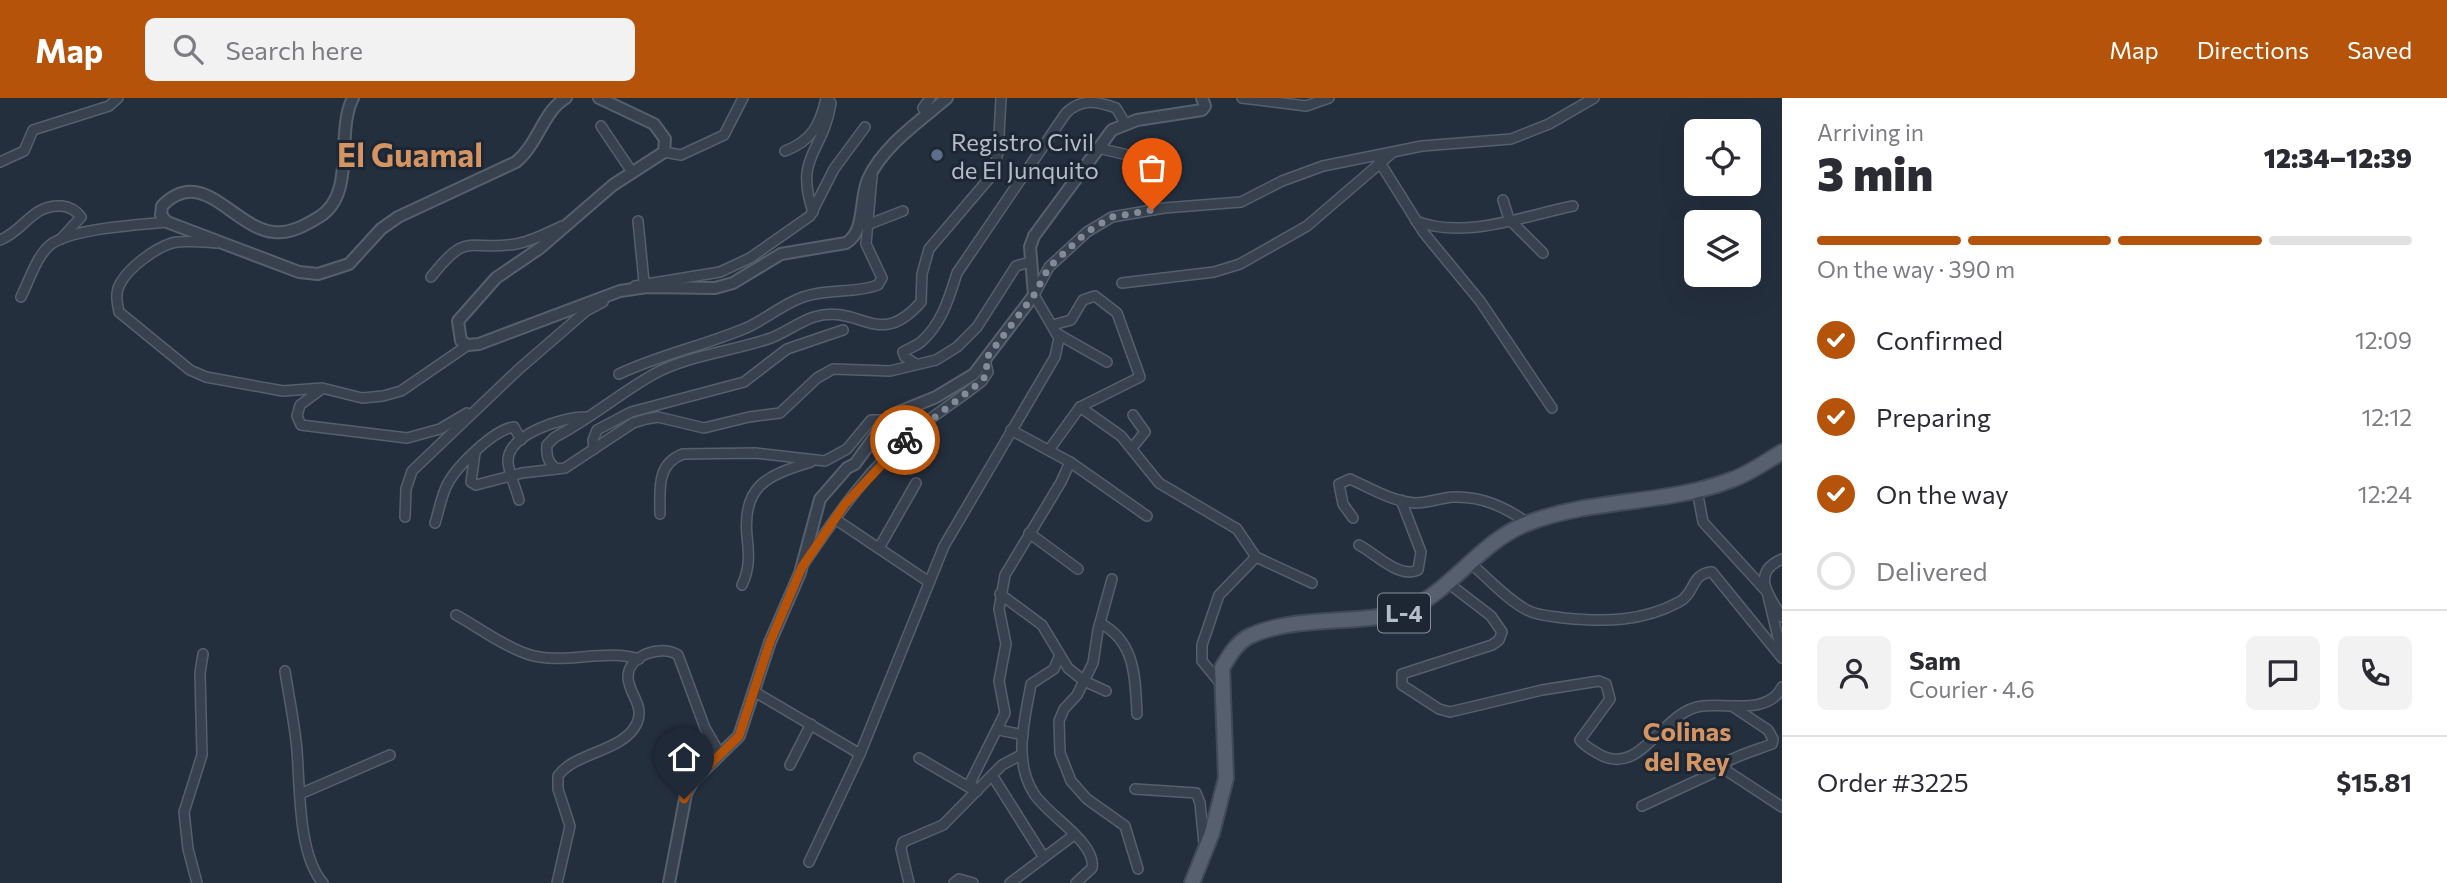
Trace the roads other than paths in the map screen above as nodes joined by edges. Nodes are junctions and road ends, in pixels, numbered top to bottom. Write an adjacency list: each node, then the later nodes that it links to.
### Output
1 (118, 98): 23 (street)
2 (353, 98): 34 (street)
3 (566, 98): 39 (street)
4 (599, 98): 21 (street)
5 (743, 98): 21 (street)
6 (827, 98): 20 (street); 30 (street)
7 (930, 98): 15 (street)
8 (947, 98): 15 (street)
9 (1001, 98): 56 (street)
10 (1202, 98): 16 (street)
11 (1242, 98): 14 (street)
12 (1329, 98): 14 (street)
13 (1594, 98): 22 (street)
14 (1290, 101)
15 (928, 114): 24 (street)
16 (1125, 123): 19 (street); 54 (street)
17 (601, 126): 25 (street)
18 (865, 127): 30 (street)
19 (1098, 148): 28 (street); 41 (street)
20 (785, 151)
21 (664, 152): 25 (street)
22 (1379, 160): 28 (street); 33 (street); 44 (street)
23 (0, 162)
24 (872, 171): 36 (street); 45 (street)
25 (632, 172): 35 (street)
26 (1503, 200): 31 (street)
27 (1573, 206): 31 (street)
28 (1152, 210): 46 (street)
29 (902, 211): 36 (street)
30 (813, 212): 43 (street)
31 (1509, 219): 33 (street); 40 (street)
32 (638, 220): 43 (street)
33 (1416, 221): 60 (street)
34 (167, 222): 37 (street); 39 (street)
35 (564, 225): 42 (street); 50 (street)
36 (867, 225): 51 (street)
37 (61, 239): 38 (street); 47 (street)
38 (0, 240)
39 (222, 243): 57 (street)
40 (1543, 253)
41 (1030, 262): 46 (street); 54 (street)
42 (431, 277)
43 (644, 282): 45 (street)
44 (1122, 283)
45 (625, 290): 50 (street); 58 (street)
46 (1034, 295): 48 (street); 52 (street)
47 (21, 297)
48 (1055, 329): 53 (street); 59 (street); 64 (street)
49 (844, 331): 67 (street)
50 (468, 345): 57 (street)
51 (666, 354): 55 (street); 56 (street)
52 (985, 360): 63 (street); 83 (street)
53 (1107, 362)
54 (916, 364): 67 (street)
55 (619, 374)
56 (647, 379): 62 (street)
57 (323, 388): 58 (street)
58 (477, 406): 81 (street)
59 (1080, 407): 66 (street); 68 (street)
60 (1552, 408)
61 (1133, 415): 66 (street)
62 (587, 417): 65 (street); 73 (street)
63 (888, 420): 71 (street); 92 (street)
64 (1011, 430): 68 (street); 95 (street)
65 (521, 440): 70 (street); 74 (street)
66 (1132, 448): 89 (street)
67 (594, 449): 73 (street)
68 (1049, 450): 72 (street)
69 (1782, 452): 76 (main road, L-4)
70 (475, 453): 74 (street); 84 (street)
71 (812, 461): 79 (street); 98 (street)
72 (1070, 462): 80 (street); 86 (street)
73 (556, 469): 74 (street)
74 (512, 475): 77 (street)
75 (916, 484): 88 (street)
76 (1697, 490): 85 (main road, L-4); 99 (street)
77 (519, 500)
78 (1401, 500): 82 (street); 85 (street); 87 (street)
79 (660, 514)
80 (1147, 516)
81 (405, 517)
82 (1353, 518)
83 (835, 519): 88 (street); 92 (street)
84 (435, 523)
85 (1528, 523): 91 (main road, L-4)
86 (1029, 533): 93 (street); 100 (street)
87 (1359, 545)
88 (879, 548): 95 (street)
89 (1256, 557): 96 (street); 110 (street)
90 (1782, 559): 99 (street)
91 (1469, 562): 97 (main road, L-4); 105 (street)
92 (802, 567): 113 (street)
93 (1078, 569)
94 (1112, 579): 103 (street)
95 (929, 582): 120 (street)
96 (1312, 583)
97 (1448, 583): 110 (main road, L-4); 114 (street)
98 (742, 585)
99 (1767, 592): 102 (street); 105 (street)
100 (1000, 594): 106 (street); 117 (street)
101 (456, 615): 107 (street)
102 (1782, 617)
103 (1100, 623): 109 (street); 115 (street)
104 (203, 654): 137 (street)
105 (1782, 656)
106 (1059, 657): 109 (street); 118 (street)
107 (639, 659): 119 (street); 139 (street)
108 (285, 671): 129 (street)
109 (1084, 681): 112 (street); 136 (street)
110 (1220, 682): 133 (main road, L-4)
111 (1782, 687): 114 (street)
112 (1106, 691)
113 (755, 692): 116 (street); 119 (street)
114 (1731, 705): 125 (street)
115 (1137, 714)
116 (811, 724): 120 (street); 124 (street)
117 (999, 730): 118 (street); 128 (street)
118 (1023, 735): 122 (street)
119 (720, 754): 140 (street)
120 (860, 754): 135 (street)
121 (390, 755): 129 (street)
122 (1021, 755): 126 (street); 132 (street)
123 (919, 758): 128 (street)
124 (790, 765)
125 (1726, 767): 130 (street); 131 (street)
126 (992, 775): 128 (street); 134 (street)
127 (1135, 789): 133 (street)
128 (976, 791): 141 (street)
129 (300, 794): 138 (street)
130 (1642, 806)
131 (1782, 807)
132 (1074, 835): 134 (street); 145 (street)
133 (1205, 853): 146 (main road, L-4)
134 (1043, 856): 144 (street)
135 (809, 862)
136 (1138, 869)
137 (197, 883)
138 (323, 883)
139 (558, 883)
140 (669, 883)
141 (909, 883)
142 (954, 883): 143 (street)
143 (973, 883)
144 (1010, 883)
145 (1076, 883)
146 (1192, 883)

